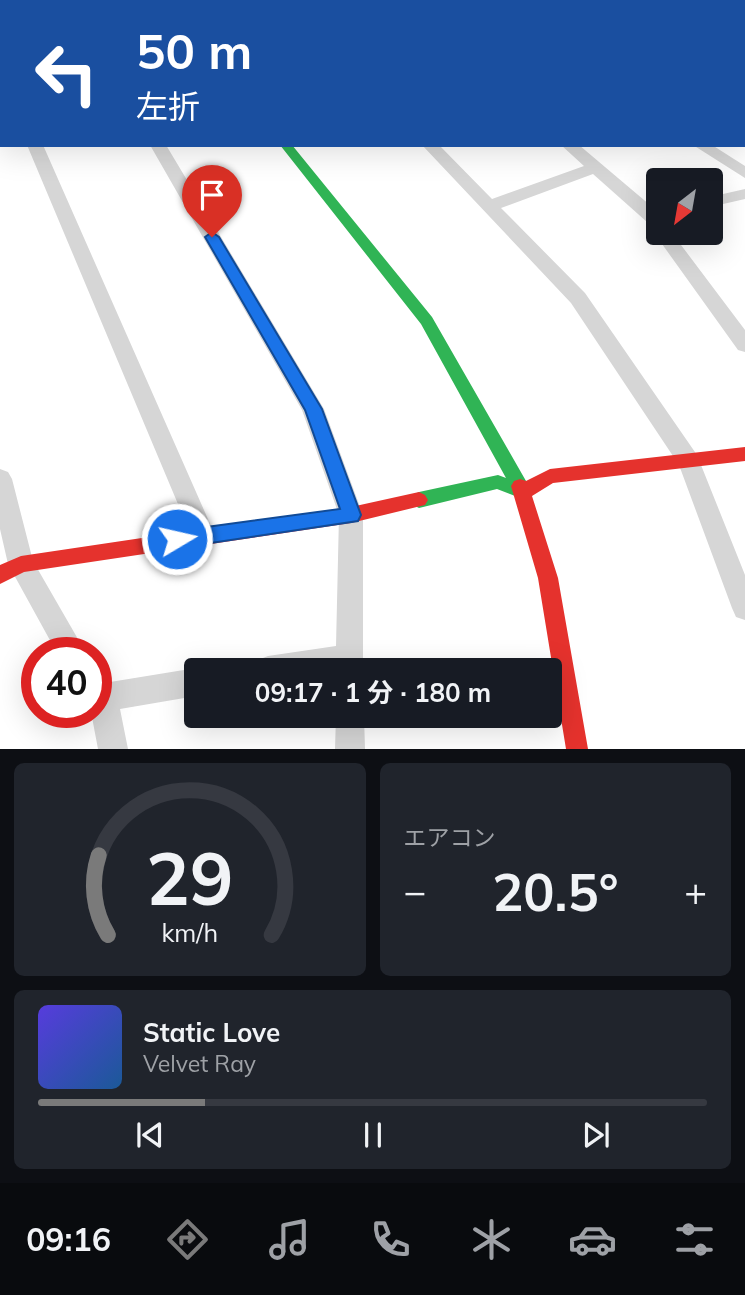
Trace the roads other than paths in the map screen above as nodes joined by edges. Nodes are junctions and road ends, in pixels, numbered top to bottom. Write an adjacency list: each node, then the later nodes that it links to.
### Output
1 (36, 147): 20 (street)
2 (159, 147): 19 (street)
3 (288, 147): 18 (street)
4 (432, 147): 11 (street)
5 (571, 147): 7 (street)
6 (704, 147): 8 (street)
7 (596, 167): 11 (street); 12 (street)
8 (745, 173)
9 (745, 194): 10 (street)
10 (723, 199)
11 (490, 206): 16 (street)
12 (646, 209)
13 (672, 245): 14 (street)
14 (745, 345)
15 (745, 454): 16 (street)
16 (689, 461): 18 (street); 22 (street)
17 (0, 479): 21 (street)
18 (523, 492): 19 (street); 31 (street)
19 (351, 515): 20 (street); 24 (street)
20 (203, 535): 21 (street)
21 (10, 570): 23 (street)
22 (745, 608)
23 (60, 637)
24 (349, 658)
25 (184, 684): 26 (street)
26 (112, 694)
27 (109, 728): 29 (street)
28 (349, 728): 30 (street)
29 (113, 749)
30 (350, 749)
31 (577, 749)

